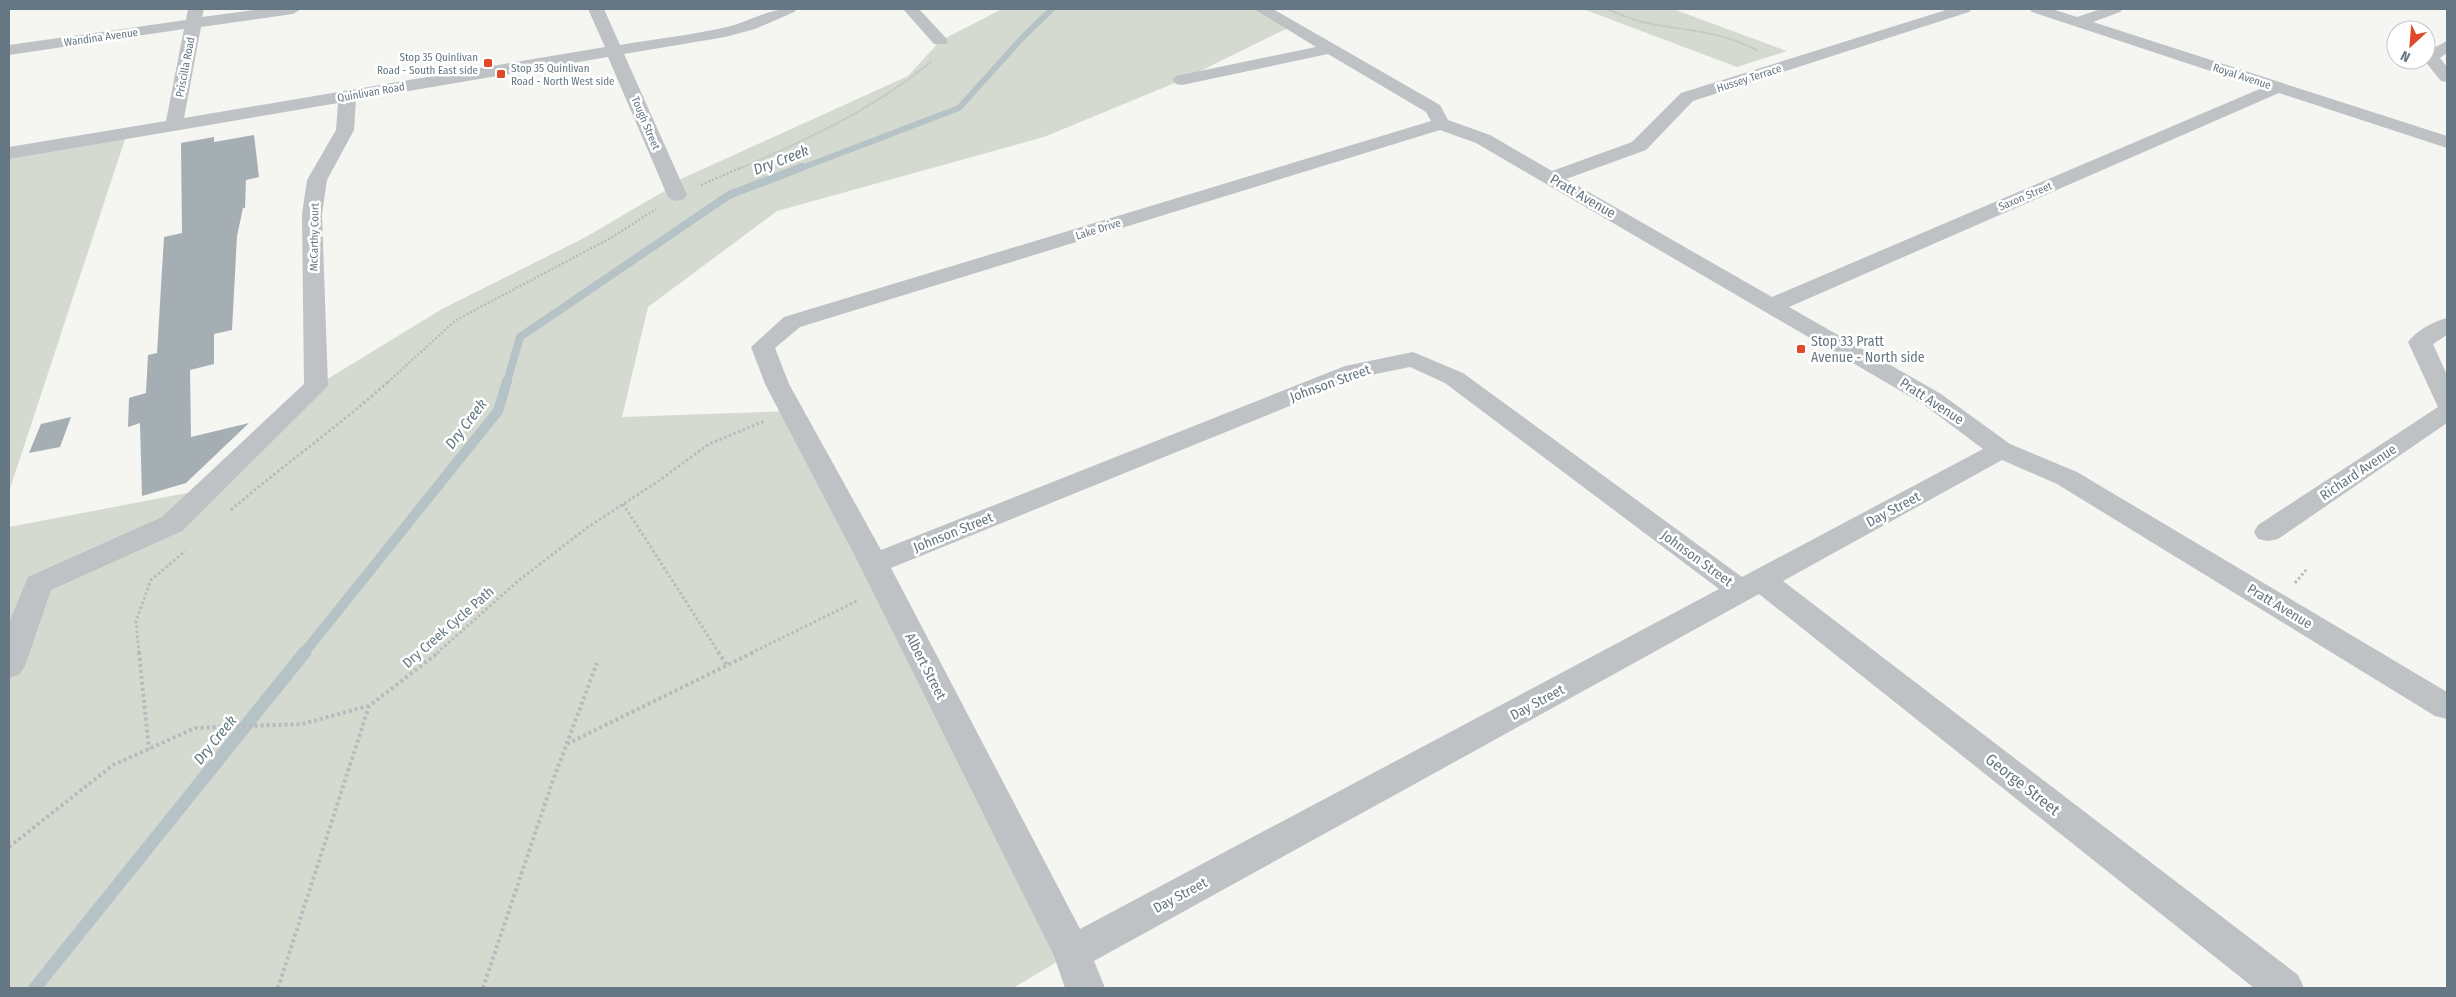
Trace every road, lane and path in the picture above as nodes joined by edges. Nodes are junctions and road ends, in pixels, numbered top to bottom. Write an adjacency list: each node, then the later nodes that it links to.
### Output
1 (293, 9): 10 (street, Wandina Avenue)
2 (596, 9): 16 (street, Tough Street)
3 (789, 9): 16 (street, Quinlivan Road)
4 (911, 9): 12 (street)
5 (1262, 9): 14 (street)
6 (1606, 9): 17 (path)
7 (1964, 9): 17 (street, Hussey Terrace)
8 (2037, 9): 11 (street, Royal Avenue)
9 (2115, 9): 11 (street)
10 (195, 16): 15 (street, Wandina Avenue); 23 (street, Priscilla Road)
11 (2078, 22): 20 (street, Royal Avenue)
12 (940, 40): 27 (path)
13 (2447, 46): 18 (street)
14 (1331, 49): 19 (street); 22 (street)
15 (9, 50)
16 (616, 51): 21 (street, Quinlivan Road); 27 (street, Tough Street)
17 (1785, 66): 26 (street, Hussey Terrace)
18 (2447, 77)
19 (1182, 80)
20 (2279, 87): 24 (street, Royal Avenue); 28 (street, Saxon Street)
21 (347, 96): 23 (street, Quinlivan Road); 46 (street, McCarthy Court)
22 (1441, 124): 26 (street, Pratt Avenue); 30 (street, Lake Drive)
23 (174, 125): 25 (street, Quinlivan Road)
24 (2443, 138)
25 (9, 153)
26 (1551, 178): 28 (street, Pratt Avenue)
27 (678, 195): 36 (path)
28 (1771, 306): 34 (street, Pratt Avenue)
29 (2447, 325): 31 (street)
30 (763, 347): 32 (street, Albert Street)
31 (2447, 402)
32 (792, 411): 35 (path, Dry Creek Cycle Path); 39 (street, Albert Street)
33 (2447, 412): 37 (street, Richard Avenue)
34 (2001, 450): 41 (street, Day Street); 48 (street, Pratt Avenue)
35 (622, 504): 45 (path); 47 (path, Dry Creek Cycle Path)
36 (224, 516)
37 (2268, 532)
38 (188, 548): 50 (path)
39 (874, 564): 41 (street, Johnson Street); 52 (street, Albert Street)
40 (2306, 570): 42 (path)
41 (1751, 585): 52 (street, Day Street); 56 (street, George Street)
42 (2290, 589)
43 (858, 600): 45 (path)
44 (597, 663): 49 (path)
45 (726, 665): 49 (path)
46 (9, 666)
47 (369, 706): 50 (path); 53 (path)
48 (2447, 707)
49 (567, 744): 54 (path)
50 (149, 749): 51 (path)
51 (9, 847)
52 (1072, 953): 55 (street, Albert Street)
53 (278, 988)
54 (483, 988)
55 (1085, 988)
56 (2284, 988)

